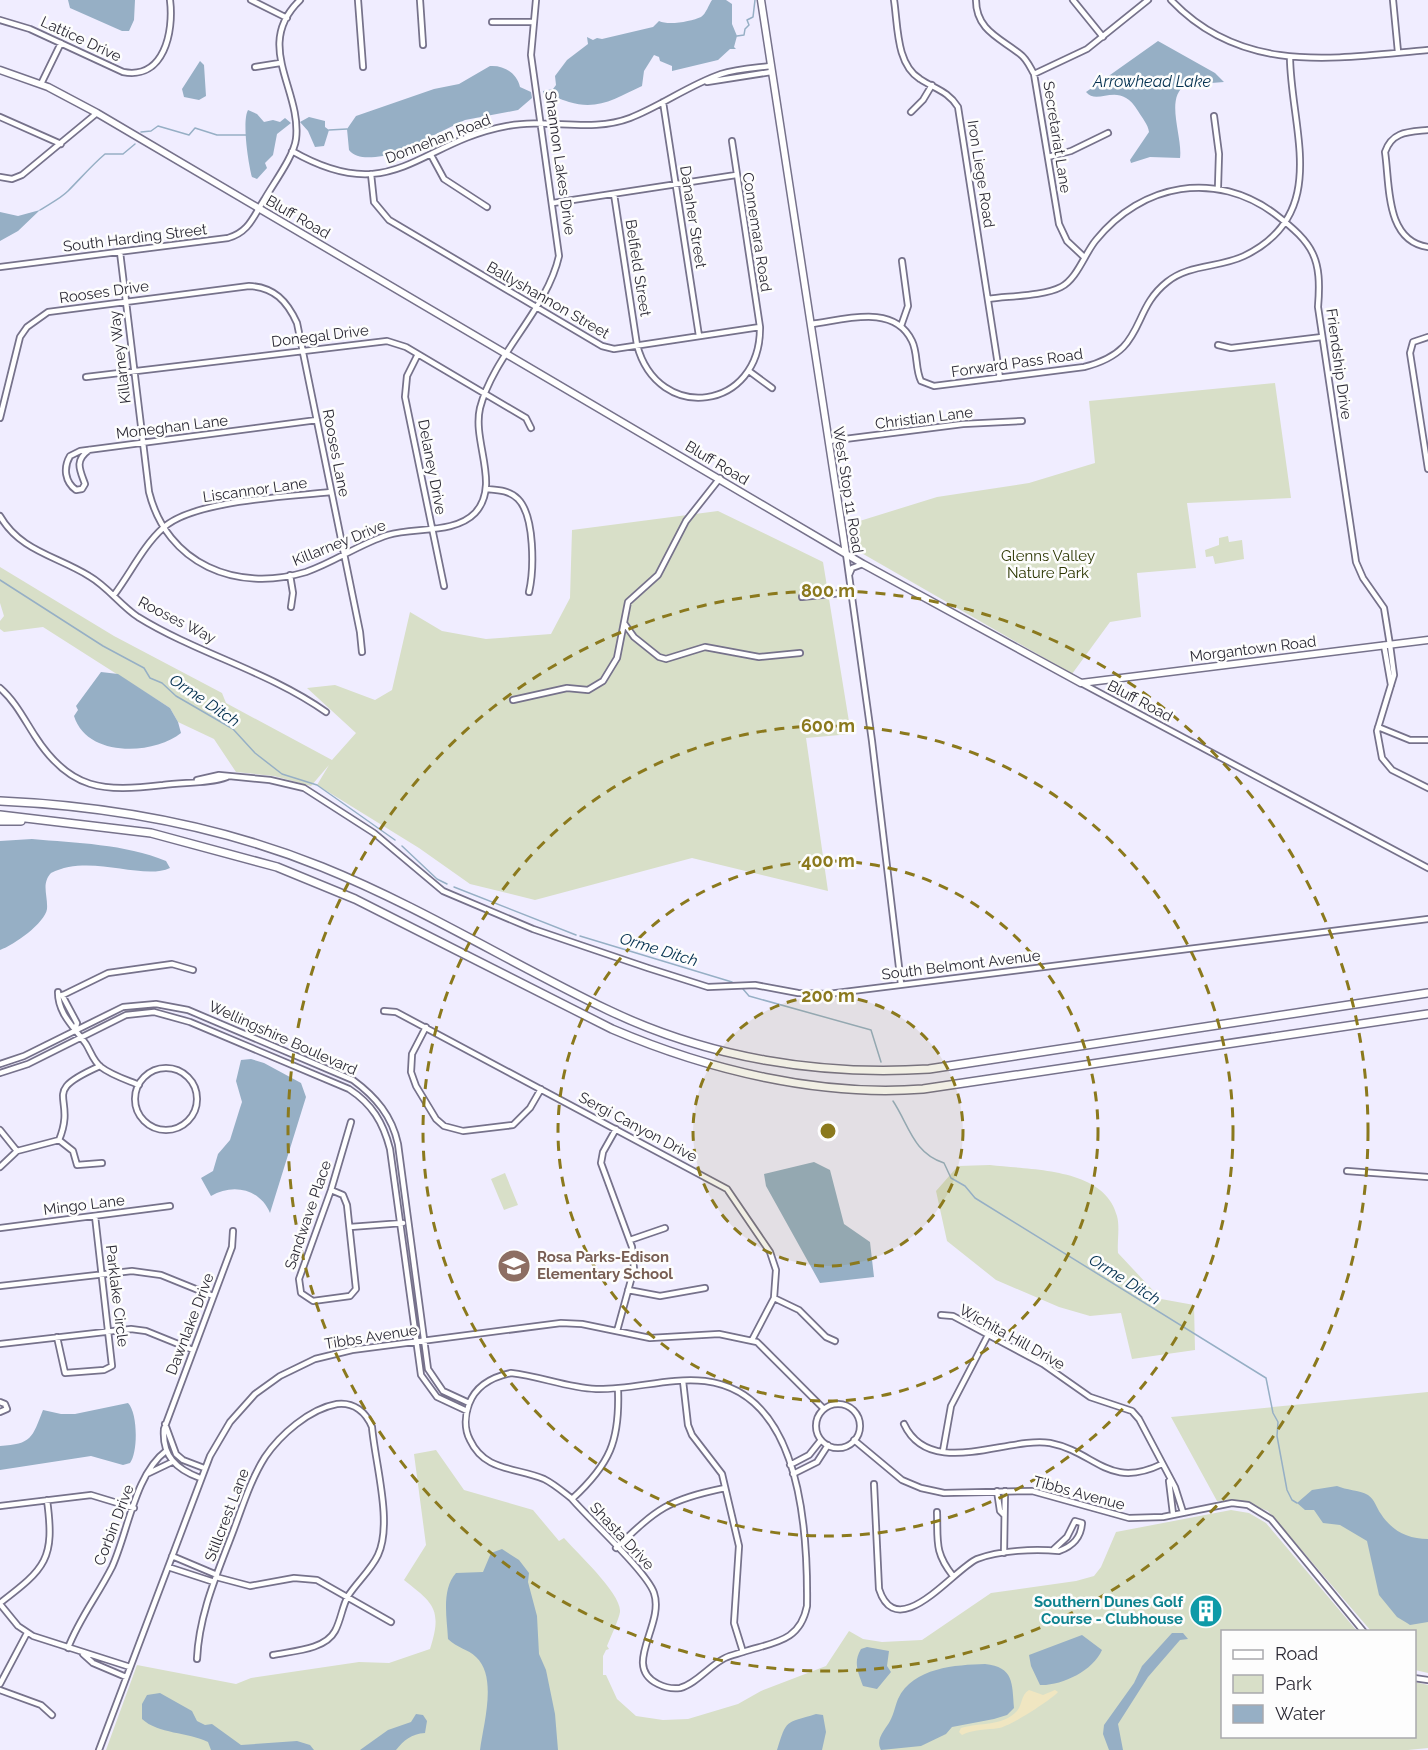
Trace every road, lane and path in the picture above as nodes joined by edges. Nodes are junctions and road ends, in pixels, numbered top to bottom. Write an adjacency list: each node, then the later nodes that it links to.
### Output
1 (170, 0): 19 (street, Lattice Drive)
2 (251, 0): 14 (street)
3 (300, 0): 14 (street)
4 (358, 0): 26 (street)
5 (420, 0): 20 (street)
6 (536, 0): 17 (street, Shannon Lakes Drive)
7 (761, 0): 27 (main road, West Stop 11 Road)
8 (894, 0): 31 (street, Iron Liege Road)
9 (976, 0): 29 (street, Secretariat Lane)
10 (1073, 0): 18 (street)
11 (1148, 0): 18 (street)
12 (1171, 0): 23 (street)
13 (1393, 0): 22 (street)
14 (287, 18): 24 (street)
15 (0, 20): 19 (street, Lattice Drive)
16 (492, 22): 17 (street)
17 (533, 22): 37 (street, Shannon Lakes Drive)
18 (1103, 37): 29 (street)
19 (61, 43): 30 (street)
20 (423, 45)
21 (1428, 50): 22 (street)
22 (1398, 52): 23 (street)
23 (1290, 58): 54 (street)
24 (280, 63): 25 (street); 42 (street)
25 (255, 67)
26 (363, 67)
27 (771, 69): 32 (street, Donnehan Road); 64 (main road, West Stop 11 Road)
28 (0, 70): 30 (main road, Bluff Road)
29 (1035, 74): 44 (street, Secretariat Lane)
30 (40, 84): 34 (main road, Bluff Road)
31 (932, 85): 33 (street); 61 (street, Iron Liege Road)
32 (663, 102): 37 (street, Donnehan Road); 48 (street, Danaher Street)
33 (911, 112)
34 (98, 113): 41 (street); 53 (main road, Bluff Road)
35 (1214, 116): 49 (street)
36 (0, 117): 41 (street)
37 (542, 123): 43 (street, Donnehan Road); 51 (street, Shannon Lakes Drive)
38 (1428, 130): 55 (street)
39 (1108, 133): 44 (street)
40 (732, 141): 46 (street, Connemara Road)
41 (61, 144): 47 (street)
42 (292, 151): 45 (street, Donnehan Road); 53 (street, South Harding Street)
43 (431, 155): 45 (street, Donnehan Road); 52 (street)
44 (1048, 157): 57 (street, Secretariat Lane)
45 (370, 174): 63 (street, Ballyshannon Street)
46 (736, 176): 48 (street); 66 (street, Connemara Road)
47 (0, 177)
48 (676, 184): 50 (street); 67 (street, Danaher Street)
49 (1218, 187): 54 (street, Friendship Drive); 57 (street)
50 (615, 194): 51 (street); 70 (street, Belfield Street)
51 (553, 203): 63 (street, Shannon Lakes Drive)
52 (488, 207)
53 (259, 208): 56 (street, South Harding Street); 74 (main road, Bluff Road)
54 (1284, 221): 68 (street, Friendship Drive); 78 (street, Forward Pass Road)
55 (1428, 247)
56 (120, 252): 59 (street, South Harding Street); 62 (street, Killarney Way)
57 (1084, 256): 61 (street)
58 (902, 261): 65 (street)
59 (0, 267)
60 (249, 286): 62 (street, Rooses Drive); 72 (street, Rooses Lane)
61 (988, 299): 78 (street, Iron Liege Road)
62 (126, 300): 76 (street, Killarney Way); 83 (street, Rooses Drive)
63 (534, 307): 70 (street, Ballyshannon Street); 74 (street, Shannon Lakes Drive)
64 (811, 324): 65 (street); 87 (main road, West Stop 11 Road)
65 (902, 326): 79 (street)
66 (760, 327): 67 (street, Ballyshannon Street); 75 (street, Connemara Road)
67 (699, 336): 70 (street, Ballyshannon Street)
68 (1322, 337): 71 (street); 112 (street, Friendship Drive)
69 (1428, 337): 90 (street)
70 (638, 345): 75 (street, Belfield Street)
71 (1218, 345)
72 (303, 350): 73 (street, Donegal Drive); 76 (street, Donegal Drive); 84 (street, Rooses Lane)
73 (418, 354): 82 (street, Donegal Drive); 95 (street, Delaney Drive)
74 (507, 354): 82 (street); 91 (main road, Bluff Road)
75 (749, 371): 80 (street)
76 (134, 372): 77 (street, Donegal Drive); 88 (street, Killarney Way)
77 (86, 377)
78 (1000, 378): 79 (street, Forward Pass Road)
79 (924, 383): 81 (street)
80 (772, 387)
81 (920, 389)
82 (485, 394): 86 (street, Donegal Drive); 92 (street)
83 (0, 417)
84 (317, 420): 88 (street, Moneghan Lane); 93 (street, Rooses Lane)
85 (1022, 421): 87 (street, Christian Lane)
86 (531, 428)
87 (829, 441): 97 (main road, West Stop 11 Road)
88 (143, 443): 89 (street, Moneghan Lane); 96 (street, Killarney Way)
89 (89, 450): 89 (street, Moneghan Lane)
90 (1428, 469)
91 (720, 478): 98 (main road, Bluff Road); 110 (street)
92 (486, 489): 95 (street, Killarney Drive); 105 (street)
93 (331, 492): 96 (street, Liscannor Lane); 99 (street, Rooses Lane)
94 (0, 516): 107 (street, Rooses Way)
95 (432, 527): 99 (street, Killarney Drive); 104 (street, Delaney Drive)
96 (162, 528): 102 (street, Killarney Drive); 107 (street, Liscannor Lane)
97 (842, 532): 98 (main road); 100 (main road, West Stop 11 Road)
98 (825, 542): 100 (main road, Bluff Road)
99 (344, 553): 102 (street, Killarney Drive); 113 (street, Rooses Lane)
100 (846, 554): 101 (main road, Bluff Road); 103 (street, West Stop 11 Road)
101 (863, 564): 103 (street); 115 (main road, Bluff Road)
102 (290, 575): 109 (street)
103 (849, 575): 106 (street, West Stop 11 Road)
104 (444, 586)
105 (529, 592)
106 (851, 592): 108 (street); 129 (street, West Stop 11 Road)
107 (114, 595): 118 (street, Rooses Way)
108 (802, 597)
109 (291, 607)
110 (624, 623): 114 (street); 117 (street)
111 (1428, 640): 112 (main road, Morgantown Road)
112 (1387, 645): 115 (main road, Morgantown Road); 119 (street, Friendship Drive)
113 (362, 652)
114 (800, 653)
115 (1081, 683): 126 (street, Bluff Road)
116 (0, 688): 129 (street, South Belmont Avenue)
117 (513, 700)
118 (326, 712)
119 (1378, 727): 120 (street); 121 (street)
120 (1428, 740)
121 (1428, 788)
122 (0, 801): 130 (highway)
123 (0, 815): 124 (highway)
124 (53, 820): 125 (highway); 132 (highway)
125 (0, 821)
126 (1428, 868)
127 (1428, 919): 129 (street, South Belmont Avenue)
128 (193, 970): 134 (street)
129 (901, 984)
130 (1428, 993)
131 (384, 1011): 133 (street, Sergi Canyon Drive)
132 (1428, 1014)
133 (426, 1028): 140 (street, Sergi Canyon Drive); 140 (street)
134 (75, 1030): 135 (street); 136 (street, Wellingshire Boulevard); 154 (street, Wellingshire Boulevard)
135 (81, 1038): 137 (street); 138 (street, Wellingshire Boulevard); 153 (street, Wellingshire Boulevard)
136 (0, 1064)
137 (100, 1066): 139 (street); 144 (street)
138 (0, 1073)
139 (139, 1085): 139 (street)
140 (541, 1089): 142 (street, Sergi Canyon Drive)
141 (351, 1122): 150 (street, Sandwave Place)
142 (616, 1129): 159 (street); 165 (street, Sergi Canyon Drive)
143 (0, 1130): 145 (street)
144 (59, 1140): 145 (street); 146 (street)
145 (17, 1151): 147 (street)
146 (102, 1163)
147 (0, 1167)
148 (1347, 1171): 149 (street)
149 (1428, 1177)
150 (331, 1190): 155 (street); 155 (street, Sandwave Place)
151 (170, 1206): 152 (street, Mingo Lane)
152 (95, 1216): 156 (street, Mingo Lane); 160 (street, Parklake Circle)
153 (400, 1223): 154 (street); 155 (street); 174 (street, Wellingshire Boulevard)
154 (408, 1223): 172 (street, Wellingshire Boulevard)
155 (350, 1227)
156 (0, 1228)
157 (665, 1228): 159 (street)
158 (233, 1231): 164 (street, Dawnlake Drive)
159 (630, 1240): 163 (street)
160 (102, 1273): 161 (street); 164 (street); 167 (street, Parklake Circle)
161 (0, 1286)
162 (705, 1288): 163 (street)
163 (628, 1290): 168 (street)
164 (213, 1296): 176 (street, Dawnlake Drive)
165 (774, 1298): 171 (street, Sergi Canyon Drive); 173 (street)
166 (941, 1315): 169 (street, Wichita Hill Drive)
167 (109, 1330): 170 (street); 170 (street, Parklake Circle); 176 (street)
168 (617, 1331): 171 (street, Tibbs Avenue); 172 (street, Tibbs Avenue)
169 (988, 1335): 190 (street); 193 (street, Wichita Hill Drive)
170 (57, 1337): 175 (street)
171 (752, 1340): 181 (street, Tibbs Avenue)
172 (423, 1341): 174 (street, Tibbs Avenue); 180 (street, Wellingshire Boulevard)
173 (835, 1341)
174 (415, 1342): 182 (street, Wellingshire Boulevard); 195 (street, Tibbs Avenue)
175 (0, 1344)
176 (193, 1350): 184 (street, Dawnlake Drive)
177 (683, 1381): 178 (street, Shasta Drive); 194 (street, Shasta Drive); 201 (street)
178 (618, 1389): 180 (street, Shasta Drive); 204 (street)
179 (0, 1402): 183 (street)
180 (470, 1403): 182 (street, Shasta Drive)
181 (824, 1409): 186 (street); 187 (street)
182 (467, 1411): 204 (street, Shasta Drive)
183 (0, 1412)
184 (165, 1424): 189 (street); 191 (street, Dawnlake Drive)
185 (904, 1424): 190 (street)
186 (821, 1440): 188 (street); 194 (street)
187 (854, 1440): 188 (street); 202 (street, Tibbs Avenue)
188 (828, 1445): 197 (street)
189 (174, 1451): 191 (street); 195 (street)
190 (943, 1451): 193 (street)
191 (167, 1453): 192 (street, Dawnlake Drive); 196 (street, Corbin Drive)
192 (172, 1462): 196 (street, Corbin Drive); 198 (street, Dawnlake Drive)
193 (1162, 1464): 199 (street, Wichita Hill Drive)
194 (790, 1465): 197 (street, Shasta Drive)
195 (204, 1468): 198 (street, Tibbs Avenue)
196 (147, 1474): 207 (street, Corbin Drive)
197 (793, 1474): 225 (street, Shasta Drive)
198 (200, 1478): 215 (street, Tibbs Avenue)
199 (1168, 1478): 209 (street, Wichita Hill Drive); 210 (street, Wichita Hill Drive)
200 (874, 1484): 217 (street)
201 (725, 1488): 212 (street); 225 (street)
202 (997, 1491): 203 (street, Tibbs Avenue); 211 (street)
203 (1005, 1491): 210 (street, Tibbs Avenue); 211 (street)
204 (572, 1499): 212 (street, Shasta Drive)
205 (47, 1500): 206 (street); 207 (street); 220 (street)
206 (0, 1506)
207 (134, 1508): 224 (street, Corbin Drive)
208 (937, 1512): 217 (street)
209 (1183, 1512): 210 (street, Tibbs Avenue); 222 (street, Tibbs Avenue)
210 (1173, 1514)
211 (1004, 1515): 214 (street)
212 (616, 1548): 225 (street, Shasta Drive)
213 (1053, 1550): 213 (street); 214 (street)
214 (1004, 1553): 217 (street)
215 (172, 1556): 216 (street, Tibbs Avenue); 218 (street)
216 (168, 1566): 218 (street); 229 (street, Tibbs Avenue)
217 (953, 1576)
218 (216, 1578): 219 (street); 219 (street, Stillcrest Lane); 228 (street, Stillcrest Lane)
219 (348, 1596): 221 (street); 227 (street)
220 (0, 1603): 223 (street)
221 (391, 1622)
222 (1362, 1630)
223 (27, 1633): 224 (street); 231 (street)
224 (68, 1648): 226 (street)
225 (743, 1653)
226 (83, 1654): 229 (street); 230 (street)
227 (273, 1655)
228 (197, 1659)
229 (130, 1667): 230 (street, Tibbs Avenue)
230 (126, 1677): 234 (street, Tibbs Avenue)
231 (0, 1684)
232 (0, 1690): 233 (street)
233 (52, 1714)
234 (99, 1750)

